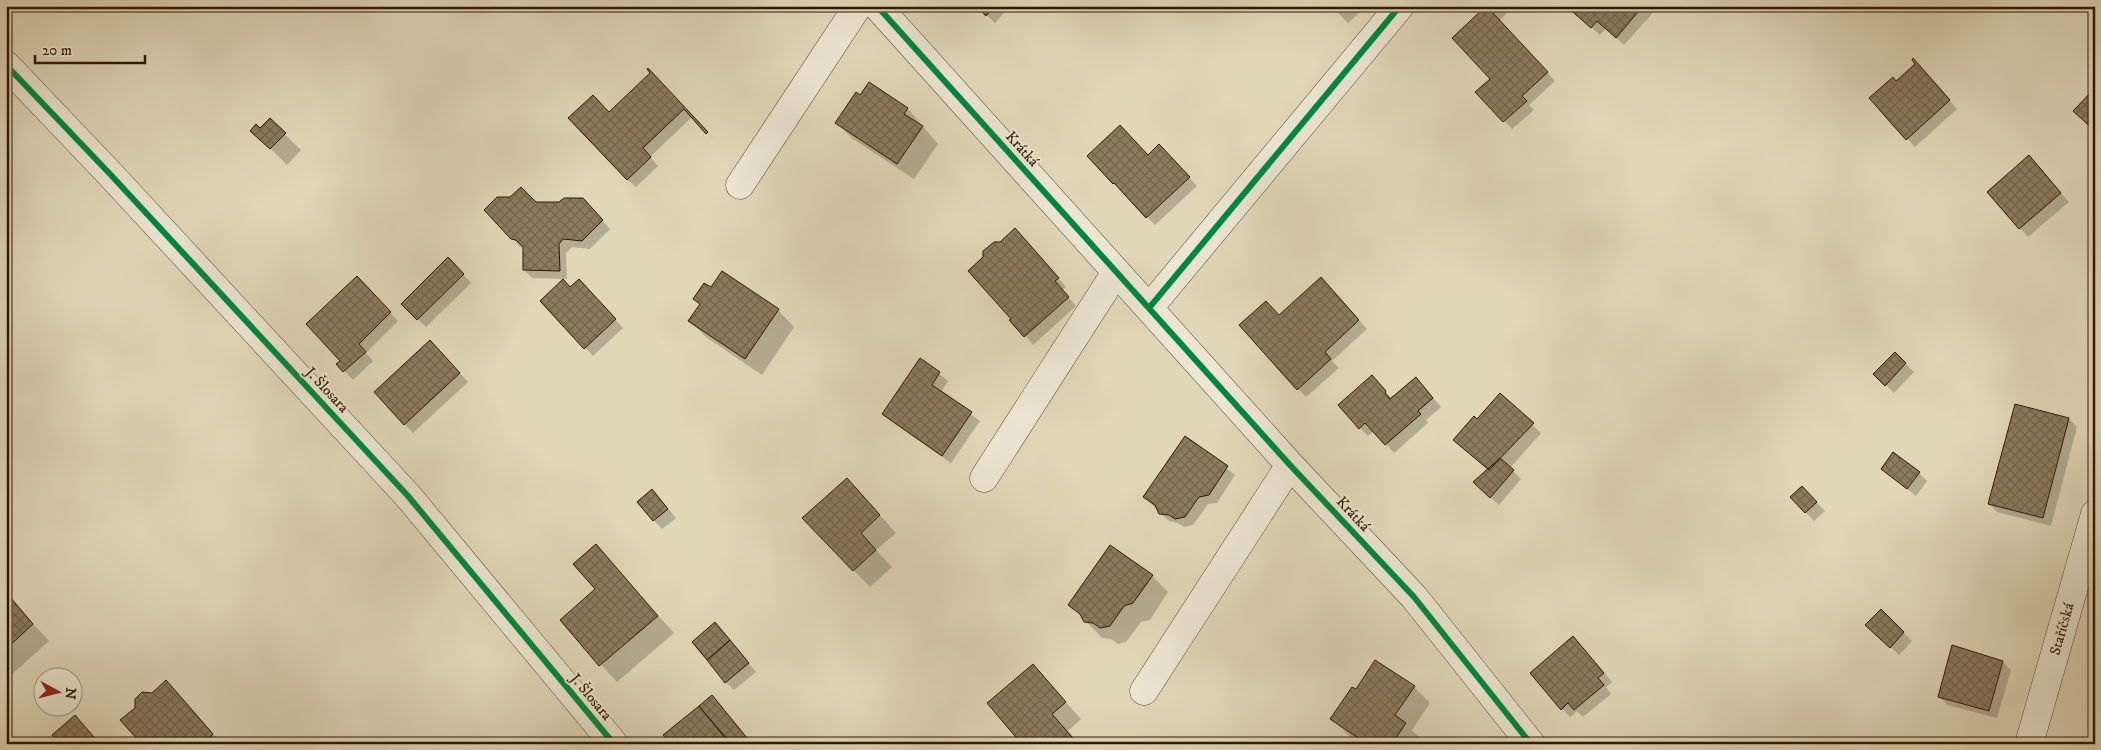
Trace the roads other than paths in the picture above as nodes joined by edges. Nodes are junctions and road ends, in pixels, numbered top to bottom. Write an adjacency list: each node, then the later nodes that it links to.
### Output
1 (858, 6): 5 (street)
2 (877, 6): 6 (street, Krátká)
3 (1400, 6): 7 (street)
4 (6, 65): 13 (street, J. Šlosara)
5 (740, 185)
6 (1116, 272): 7 (street, Krátká); 9 (street)
7 (1149, 308): 8 (street, Krátká)
8 (1290, 465): 11 (street); 14 (street, Krátká)
9 (984, 478)
10 (2095, 514): 12 (street, Staříčská)
11 (1144, 691)
12 (2035, 740)
13 (614, 744)
14 (1532, 744)

